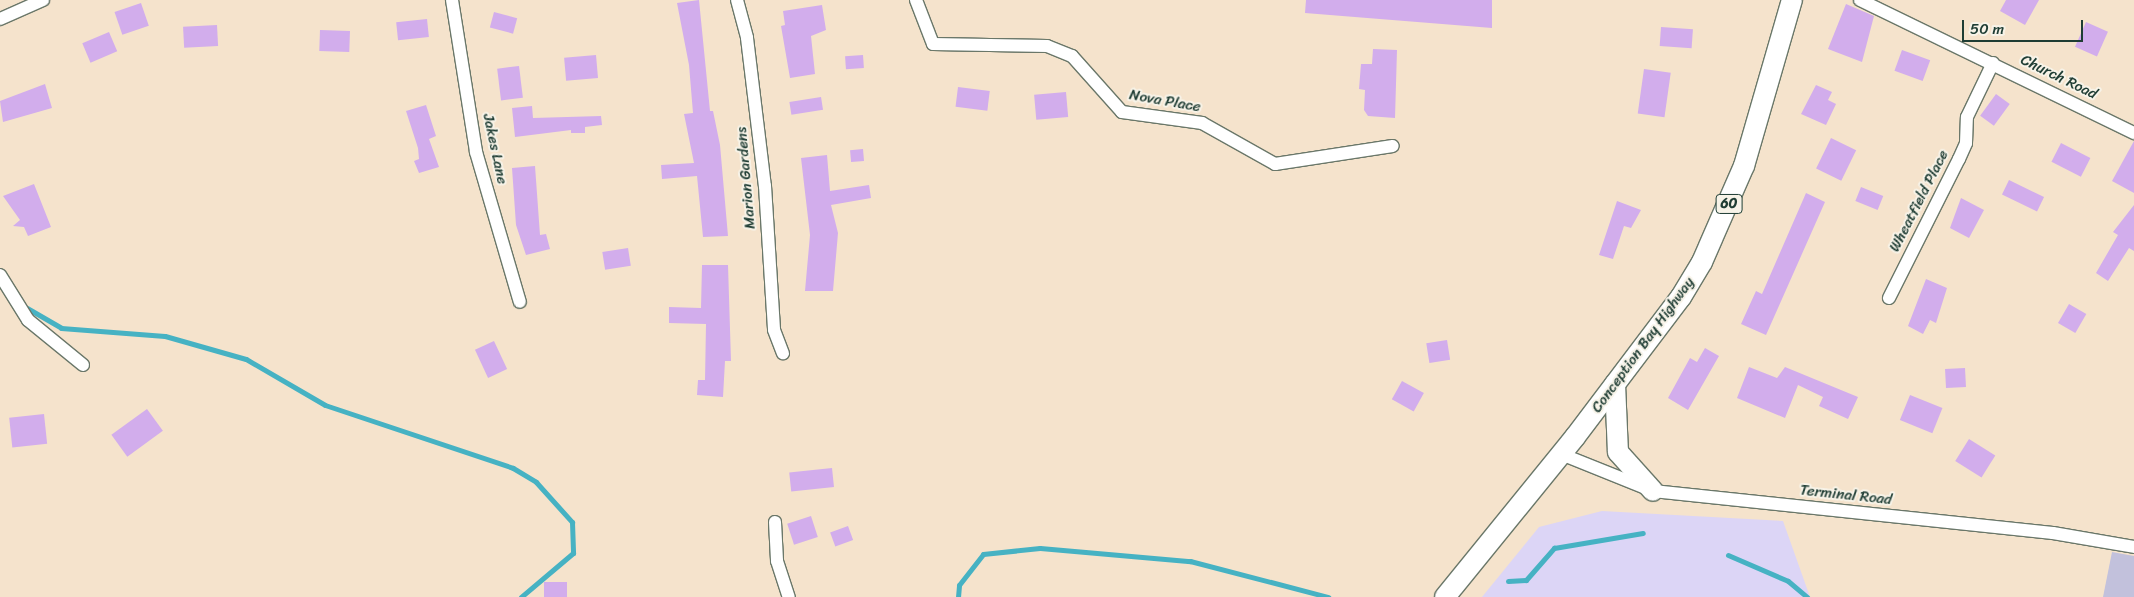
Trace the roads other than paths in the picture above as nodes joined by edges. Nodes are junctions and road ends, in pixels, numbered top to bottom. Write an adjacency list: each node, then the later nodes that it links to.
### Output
1 (43, 0): 7 (street)
2 (452, 0): 13 (street, Jakes Lane)
3 (736, 0): 14 (street, Marion Gardens)
4 (916, 0): 10 (street, Nova Place)
5 (1792, 0): 16 (main road, Conception Bay Highway / 60)
6 (1860, 0): 8 (street, Church Road)
7 (0, 19)
8 (1993, 63): 9 (street, Church Road); 12 (street, Wheatfield Place)
9 (2134, 133)
10 (1393, 146)
11 (0, 275): 15 (street)
12 (1889, 298)
13 (520, 302)
14 (784, 353)
15 (83, 365)
16 (1615, 384): 17 (main road, Conception Bay Highway / 60); 18 (main road)
17 (1561, 454): 18 (street, Terminal Road); 22 (main road, Conception Bay Highway / 60)
18 (1653, 491): 20 (street, Terminal Road)
19 (775, 522): 21 (street)
20 (2134, 547)
21 (789, 597)
22 (1445, 597)

